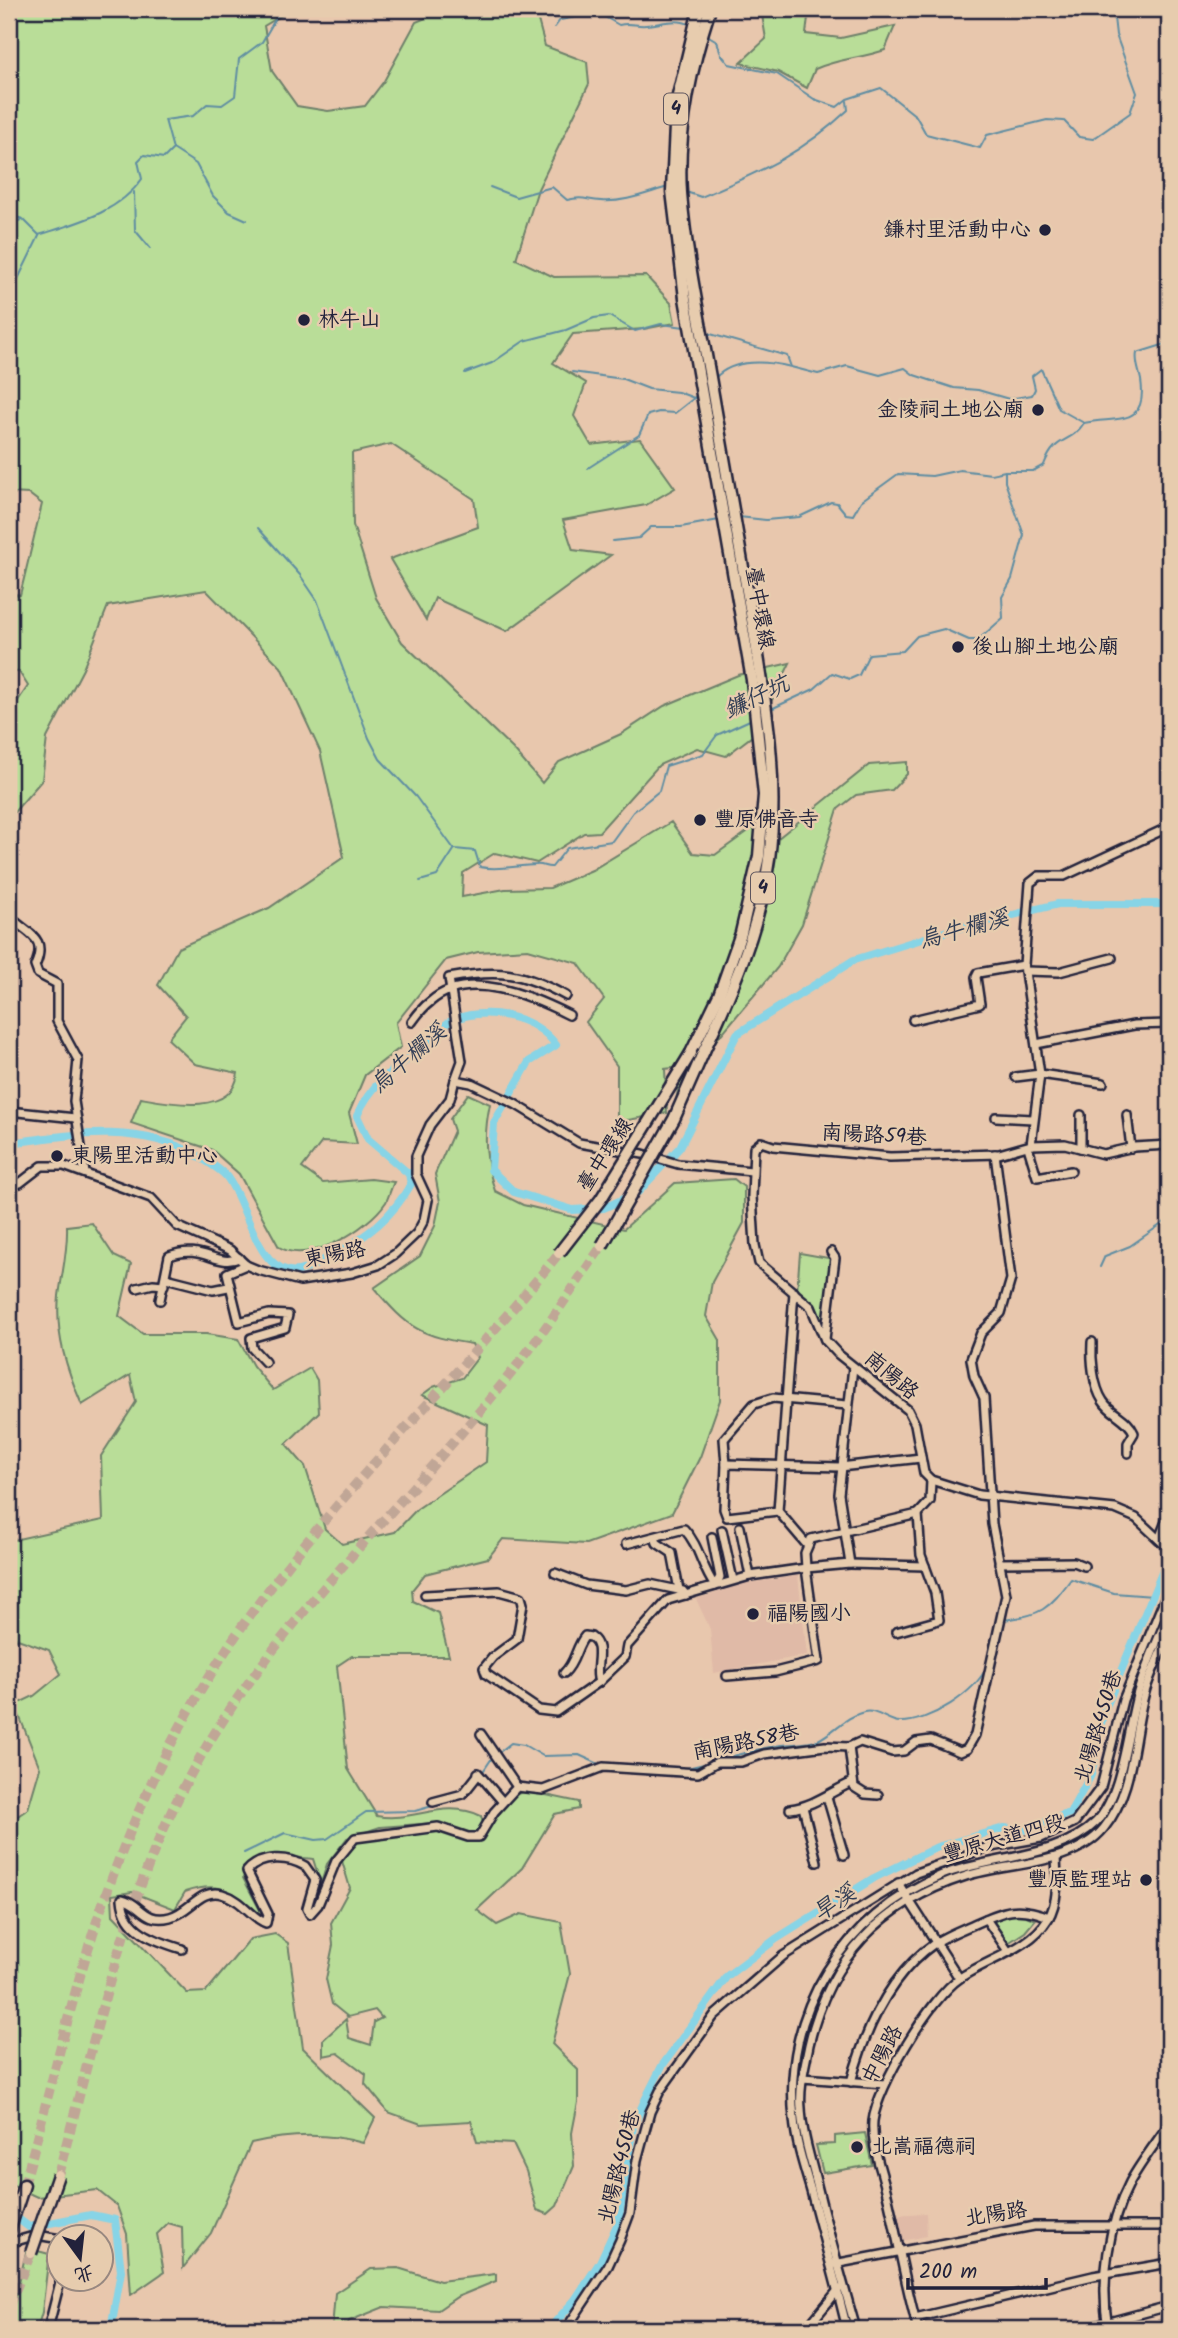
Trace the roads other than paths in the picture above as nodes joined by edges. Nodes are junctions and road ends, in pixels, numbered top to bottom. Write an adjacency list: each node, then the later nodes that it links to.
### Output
1 (699, 9): 3 (highway, 臺中環線 / 4)
2 (710, 9): 3 (highway, 臺中環線 / 4)
3 (697, 34): 4 (highway, 臺中環線 / 4)
4 (762, 715): 36 (highway, 臺中環線 / 4, bridge); 38 (highway, 臺中環線 / 4, bridge)
5 (1169, 827): 8 (street)
6 (9, 916): 24 (street)
7 (1112, 958): 8 (street)
8 (1024, 968): 12 (street); 15 (street)
9 (452, 990): 10 (street); 11 (street); 13 (street); 18 (street, 東陽路)
10 (566, 996)
11 (569, 1015)
12 (913, 1020)
13 (412, 1022)
14 (1169, 1024): 15 (street)
15 (1035, 1044): 16 (street)
16 (1041, 1074): 17 (street); 19 (street); 25 (street)
17 (1016, 1077)
18 (455, 1080): 32 (street); 40 (street, 東陽路)
19 (1103, 1083)
20 (9, 1111): 24 (street)
21 (1081, 1115): 29 (street)
22 (1126, 1115): 30 (street)
23 (996, 1117): 25 (street)
24 (75, 1118): 34 (street)
25 (1033, 1119): 27 (street)
26 (1169, 1145): 30 (street, 南陽路59巷)
27 (1029, 1146): 29 (street, 南陽路59巷); 31 (street, 南陽路59巷); 33 (street)
28 (754, 1148): 31 (street, 南陽路59巷); 32 (street, 南陽路)
29 (1081, 1148): 30 (street, 南陽路59巷)
30 (1130, 1148)
31 (995, 1154): 58 (street)
32 (752, 1171): 44 (street, 南陽路)
33 (1070, 1171)
34 (85, 1172): 35 (street, 東陽路); 39 (street, 東陽路)
35 (9, 1185)
36 (603, 1246)
37 (831, 1252): 46 (street)
38 (559, 1253)
39 (239, 1258): 40 (street, 東陽路); 41 (street)
40 (246, 1265): 42 (street)
41 (165, 1282): 42 (street); 43 (street); 45 (street)
42 (229, 1287): 48 (street)
43 (137, 1288)
44 (794, 1292): 46 (street, 南陽路); 50 (street)
45 (160, 1300)
46 (825, 1340): 49 (street, 南陽路)
47 (1092, 1342): 52 (street)
48 (265, 1363)
49 (853, 1367): 51 (street); 53 (street, 南陽路)
50 (788, 1397): 51 (street); 54 (street); 55 (street)
51 (847, 1405): 56 (street)
52 (1128, 1453)
53 (921, 1458): 56 (street); 57 (street, 南陽路)
54 (726, 1464): 55 (street); 59 (street)
55 (782, 1465): 56 (street); 59 (street)
56 (840, 1466): 64 (street)
57 (931, 1480): 58 (street); 60 (street)
58 (990, 1497): 67 (street); 71 (street, 南陽路58巷)
59 (778, 1511): 69 (street)
60 (918, 1514): 64 (street); 73 (street)
61 (1169, 1514): 67 (street)
62 (740, 1527): 77 (street)
63 (722, 1530): 78 (street)
64 (845, 1531): 69 (street); 72 (street)
65 (655, 1537): 68 (street); 79 (street); 81 (street)
66 (712, 1537): 79 (street)
67 (1160, 1540): 70 (street)
68 (625, 1544)
69 (807, 1545): 75 (street)
70 (1169, 1549)
71 (999, 1563): 74 (street); 90 (street, 南陽路58巷)
72 (850, 1564): 73 (street); 75 (street)
73 (925, 1566): 84 (street)
74 (1084, 1566)
75 (806, 1568): 77 (street); 87 (street)
76 (555, 1573): 81 (street)
77 (750, 1576): 78 (street)
78 (733, 1580): 79 (street)
79 (715, 1586): 81 (street)
80 (1169, 1588): 102 (street, 北陽路450巷)
81 (683, 1592): 88 (street)
82 (425, 1595): 88 (street)
83 (1169, 1614): 103 (street, 豐原大道四段)
84 (895, 1632)
85 (1169, 1633): 100 (street, 豐原大道四段)
86 (564, 1673): 88 (street)
87 (727, 1676)
88 (599, 1682)
89 (481, 1734): 92 (street)
90 (849, 1747): 91 (street); 92 (street, 南陽路58巷)
91 (853, 1782): 93 (street); 94 (street)
92 (517, 1787): 95 (street)
93 (878, 1795)
94 (827, 1797): 97 (street); 99 (street)
95 (502, 1801): 96 (street); 108 (street)
96 (433, 1802)
97 (803, 1807): 98 (street); 101 (street)
98 (790, 1809)
99 (844, 1855)
100 (1056, 1857): 104 (street, 豐原大道四段); 105 (street)
101 (817, 1863)
102 (898, 1883): 103 (street); 136 (street, 北陽路450巷)
103 (904, 1894): 104 (street); 125 (street, 豐原大道四段)
104 (910, 1901): 107 (street); 111 (street, 豐原大道四段)
105 (1049, 1917): 106 (street); 109 (street, 中陽路)
106 (986, 1919): 107 (street); 109 (street)
107 (937, 1942): 110 (street); 112 (street)
108 (182, 1949)
109 (1008, 1951): 110 (street, 中陽路)
110 (959, 1978): 113 (street, 中陽路)
111 (802, 2078): 112 (street); 125 (street, 豐原大道四段)
112 (851, 2082): 113 (street)
113 (885, 2084): 122 (street, 中陽路)
114 (1169, 2124): 117 (street)
115 (58, 2175): 123 (highway, bridge)
116 (24, 2185): 119 (highway)
117 (1114, 2225): 118 (street, 北陽路); 122 (street, 北陽路); 126 (street)
118 (1169, 2226)
119 (9, 2231)
120 (46, 2237): 121 (street)
121 (9, 2243)
122 (897, 2250): 125 (street, 北陽路); 131 (street, 中陽路)
123 (31, 2253)
124 (1169, 2263): 126 (street)
125 (834, 2264): 127 (street); 128 (street)
126 (1105, 2275): 131 (street); 132 (street)
127 (843, 2283): 128 (street); 139 (street)
128 (838, 2291): 137 (street); 138 (street)
129 (57, 2292): 133 (street)
130 (1169, 2306): 132 (street)
131 (915, 2318): 140 (street, 中陽路)
132 (1107, 2326): 141 (street)
133 (48, 2329)
134 (507, 2329): 135 (street)
135 (522, 2329)
136 (566, 2329)
137 (806, 2329)
138 (847, 2329)
139 (856, 2329)
140 (918, 2329)
141 (1083, 2329)

